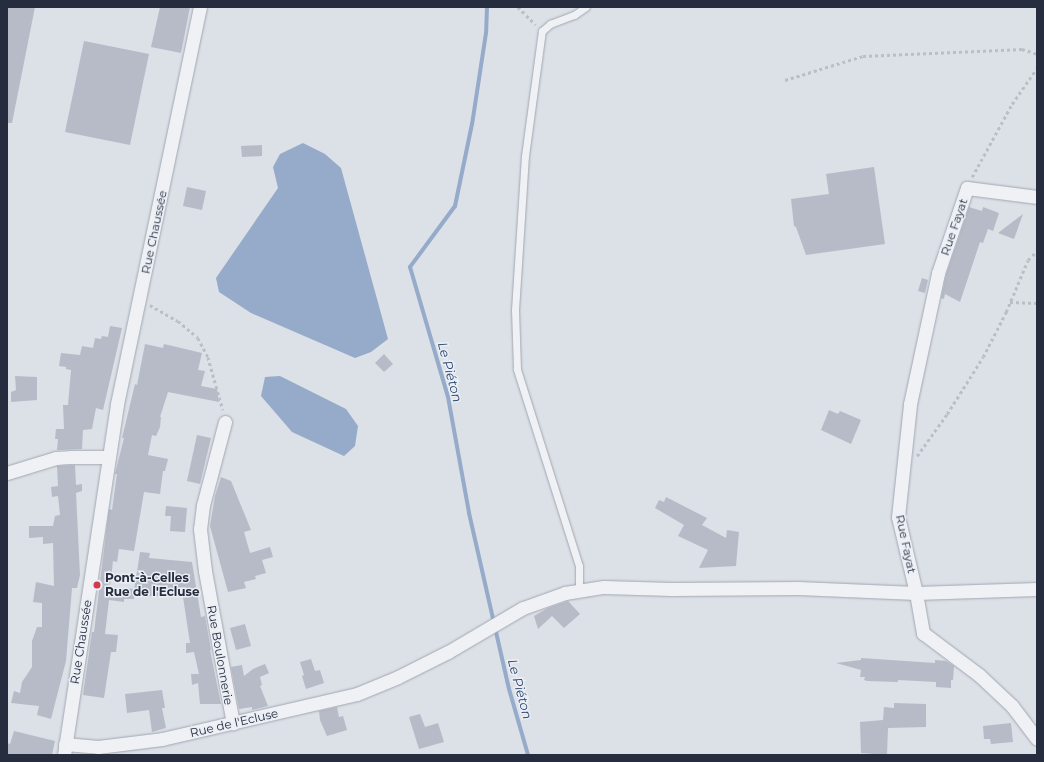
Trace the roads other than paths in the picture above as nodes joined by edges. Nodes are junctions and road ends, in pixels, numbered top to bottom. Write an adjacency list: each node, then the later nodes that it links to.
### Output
1 (200, 7): 5 (street, Rue Chaussée)
2 (586, 7): 8 (lane)
3 (1037, 197): 9 (street, Rue Fayat)
4 (224, 422): 11 (street, Rue Boulonnerie)
5 (108, 457): 6 (street); 13 (street, Rue Chaussée)
6 (7, 473)
7 (1037, 589): 9 (street)
8 (579, 591): 9 (street, Rue Fayat); 10 (street, Rue Fayat)
9 (916, 592): 12 (street)
10 (486, 631): 11 (street, Rue de l'Ecluse)
11 (233, 723): 13 (street, Rue de l'Ecluse)
12 (1037, 739)
13 (64, 749)

